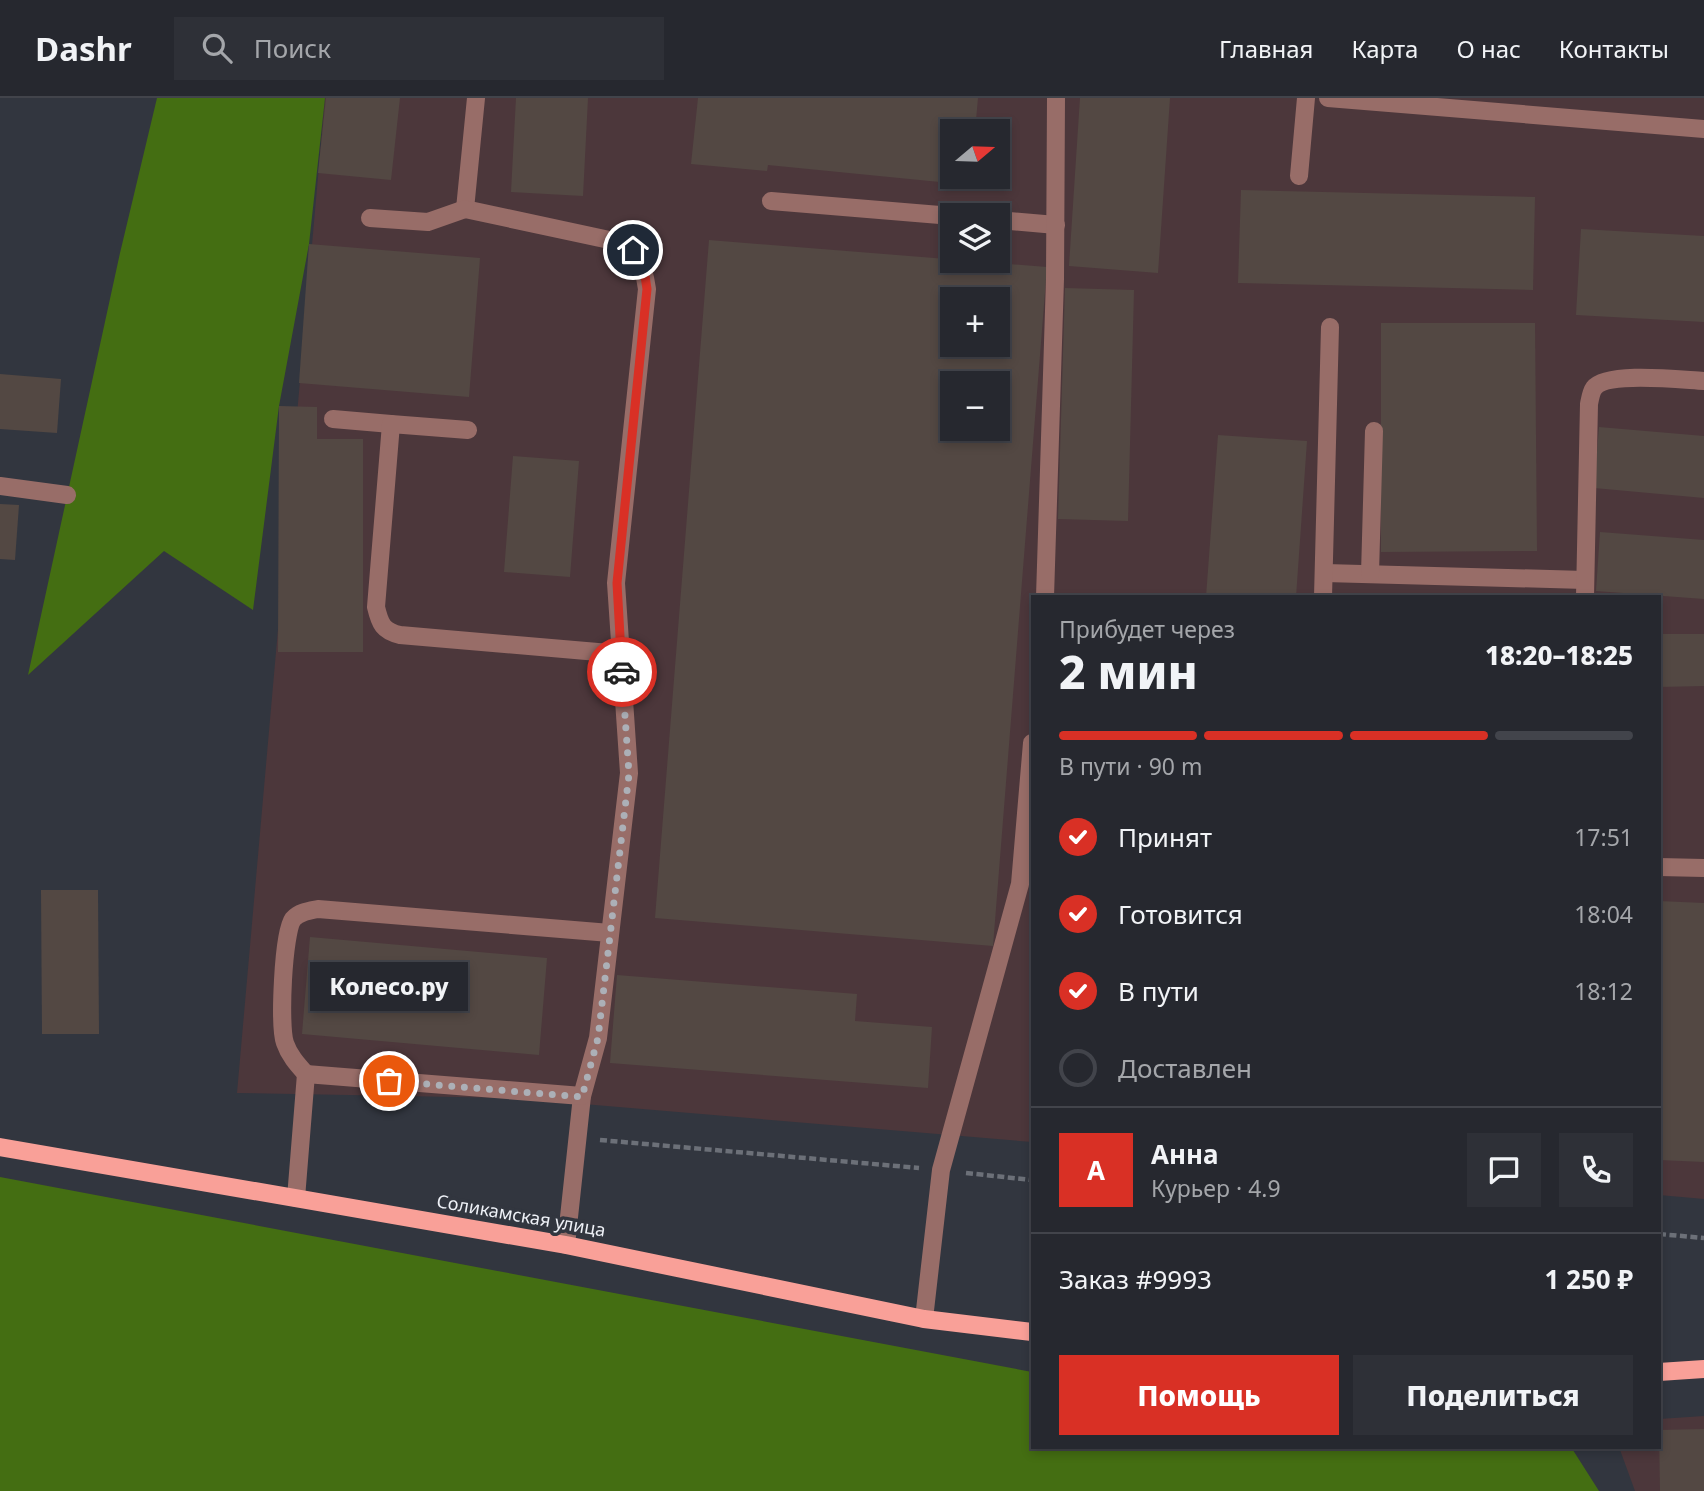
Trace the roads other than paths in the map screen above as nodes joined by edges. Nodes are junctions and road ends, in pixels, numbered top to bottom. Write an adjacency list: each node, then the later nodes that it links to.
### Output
1 (477, 98): 8 (street)
2 (1056, 98): 12 (street)
3 (1306, 98): 6 (street)
4 (1328, 98): 5 (street)
5 (1704, 129)
6 (1299, 176)
7 (771, 201): 9 (street)
8 (465, 209): 10 (street); 26 (street)
9 (940, 215)
10 (370, 218)
11 (1010, 221): 12 (street)
12 (1056, 225): 24 (street)
13 (1330, 327): 21 (street)
14 (1704, 381): 23 (street)
15 (333, 419): 16 (street)
16 (391, 424): 17 (street); 26 (street)
17 (468, 430)
18 (1374, 431): 22 (street)
19 (0, 486): 20 (street)
20 (67, 495)
21 (1325, 573): 22 (street); 25 (street)
22 (1370, 574): 23 (street)
23 (1585, 588)
24 (1045, 595)
25 (1323, 595)
26 (621, 654): 30 (street)
27 (1031, 755): 36 (street)
28 (1661, 867): 29 (street)
29 (1704, 869)
30 (610, 933): 31 (street); 32 (street)
31 (306, 1074): 32 (street); 34 (street)
32 (582, 1097): 35 (street)
33 (0, 1147): 34 (main road, Соликамская улица)
34 (296, 1198): 35 (main road, Соликамская улица)
35 (566, 1245): 36 (main road, Соликамская улица)
36 (924, 1319): 37 (main road, Соликамская улица)
37 (1031, 1332)
38 (1704, 1369): 39 (main road)
39 (1661, 1372)

